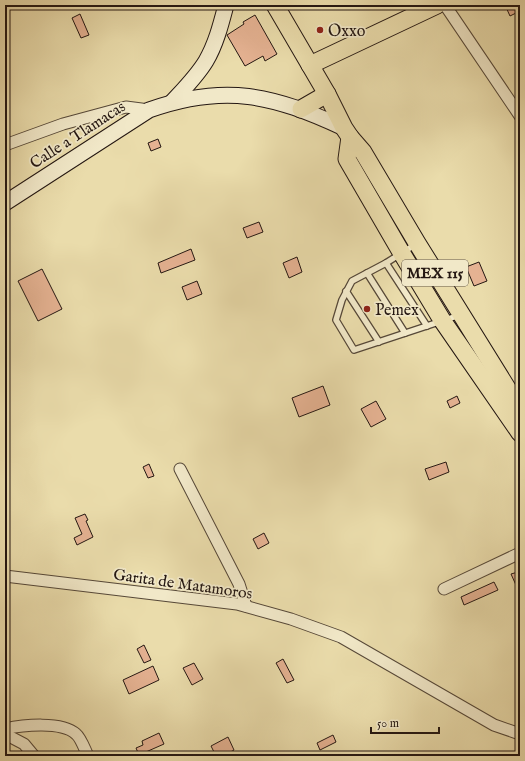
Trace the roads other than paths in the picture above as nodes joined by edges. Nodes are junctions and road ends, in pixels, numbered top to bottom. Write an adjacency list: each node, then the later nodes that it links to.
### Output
1 (226, 5): 7 (main road, MEX 115)
2 (275, 5): 5 (main road, MEX 115)
3 (437, 5): 5 (main road)
4 (444, 5): 10 (street)
5 (310, 65): 6 (main road, MEX 115)
6 (327, 94): 9 (main road); 11 (main road, MEX 115)
7 (172, 102): 8 (main road, Calle a Tlamacas / MEX 115); 9 (main road, MEX 115)
8 (148, 110): 12 (street); 13 (main road, Calle a Tlamacas / MEX 115)
9 (301, 110): 11 (main road, MEX 115)
10 (520, 116)
11 (347, 132): 14 (main road, MEX 115); 15 (main road, MEX 115)
12 (5, 145)
13 (5, 203)
14 (417, 243): 15 (lane); 19 (main road, MEX 115)
15 (401, 252): 16 (lane); 20 (main road, MEX 115)
16 (386, 263): 17 (lane); 20 (lane)
17 (367, 273): 18 (lane); 21 (lane)
18 (346, 292): 22 (lane); 22 (lane)
19 (460, 315): 20 (lane); 23 (main road, MEX 115)
20 (434, 323): 21 (lane); 24 (main road, MEX 115)
21 (405, 334): 22 (lane)
22 (379, 342)
23 (520, 409)
24 (520, 433)
25 (180, 469): 29 (street)
26 (520, 553): 28 (street)
27 (5, 576): 29 (street, Garita de Matamoros)
28 (444, 589)
29 (246, 606): 31 (street, Garita de Matamoros)
30 (6, 732): 32 (street); 33 (street)
31 (520, 734)
32 (34, 756)
33 (88, 756)

